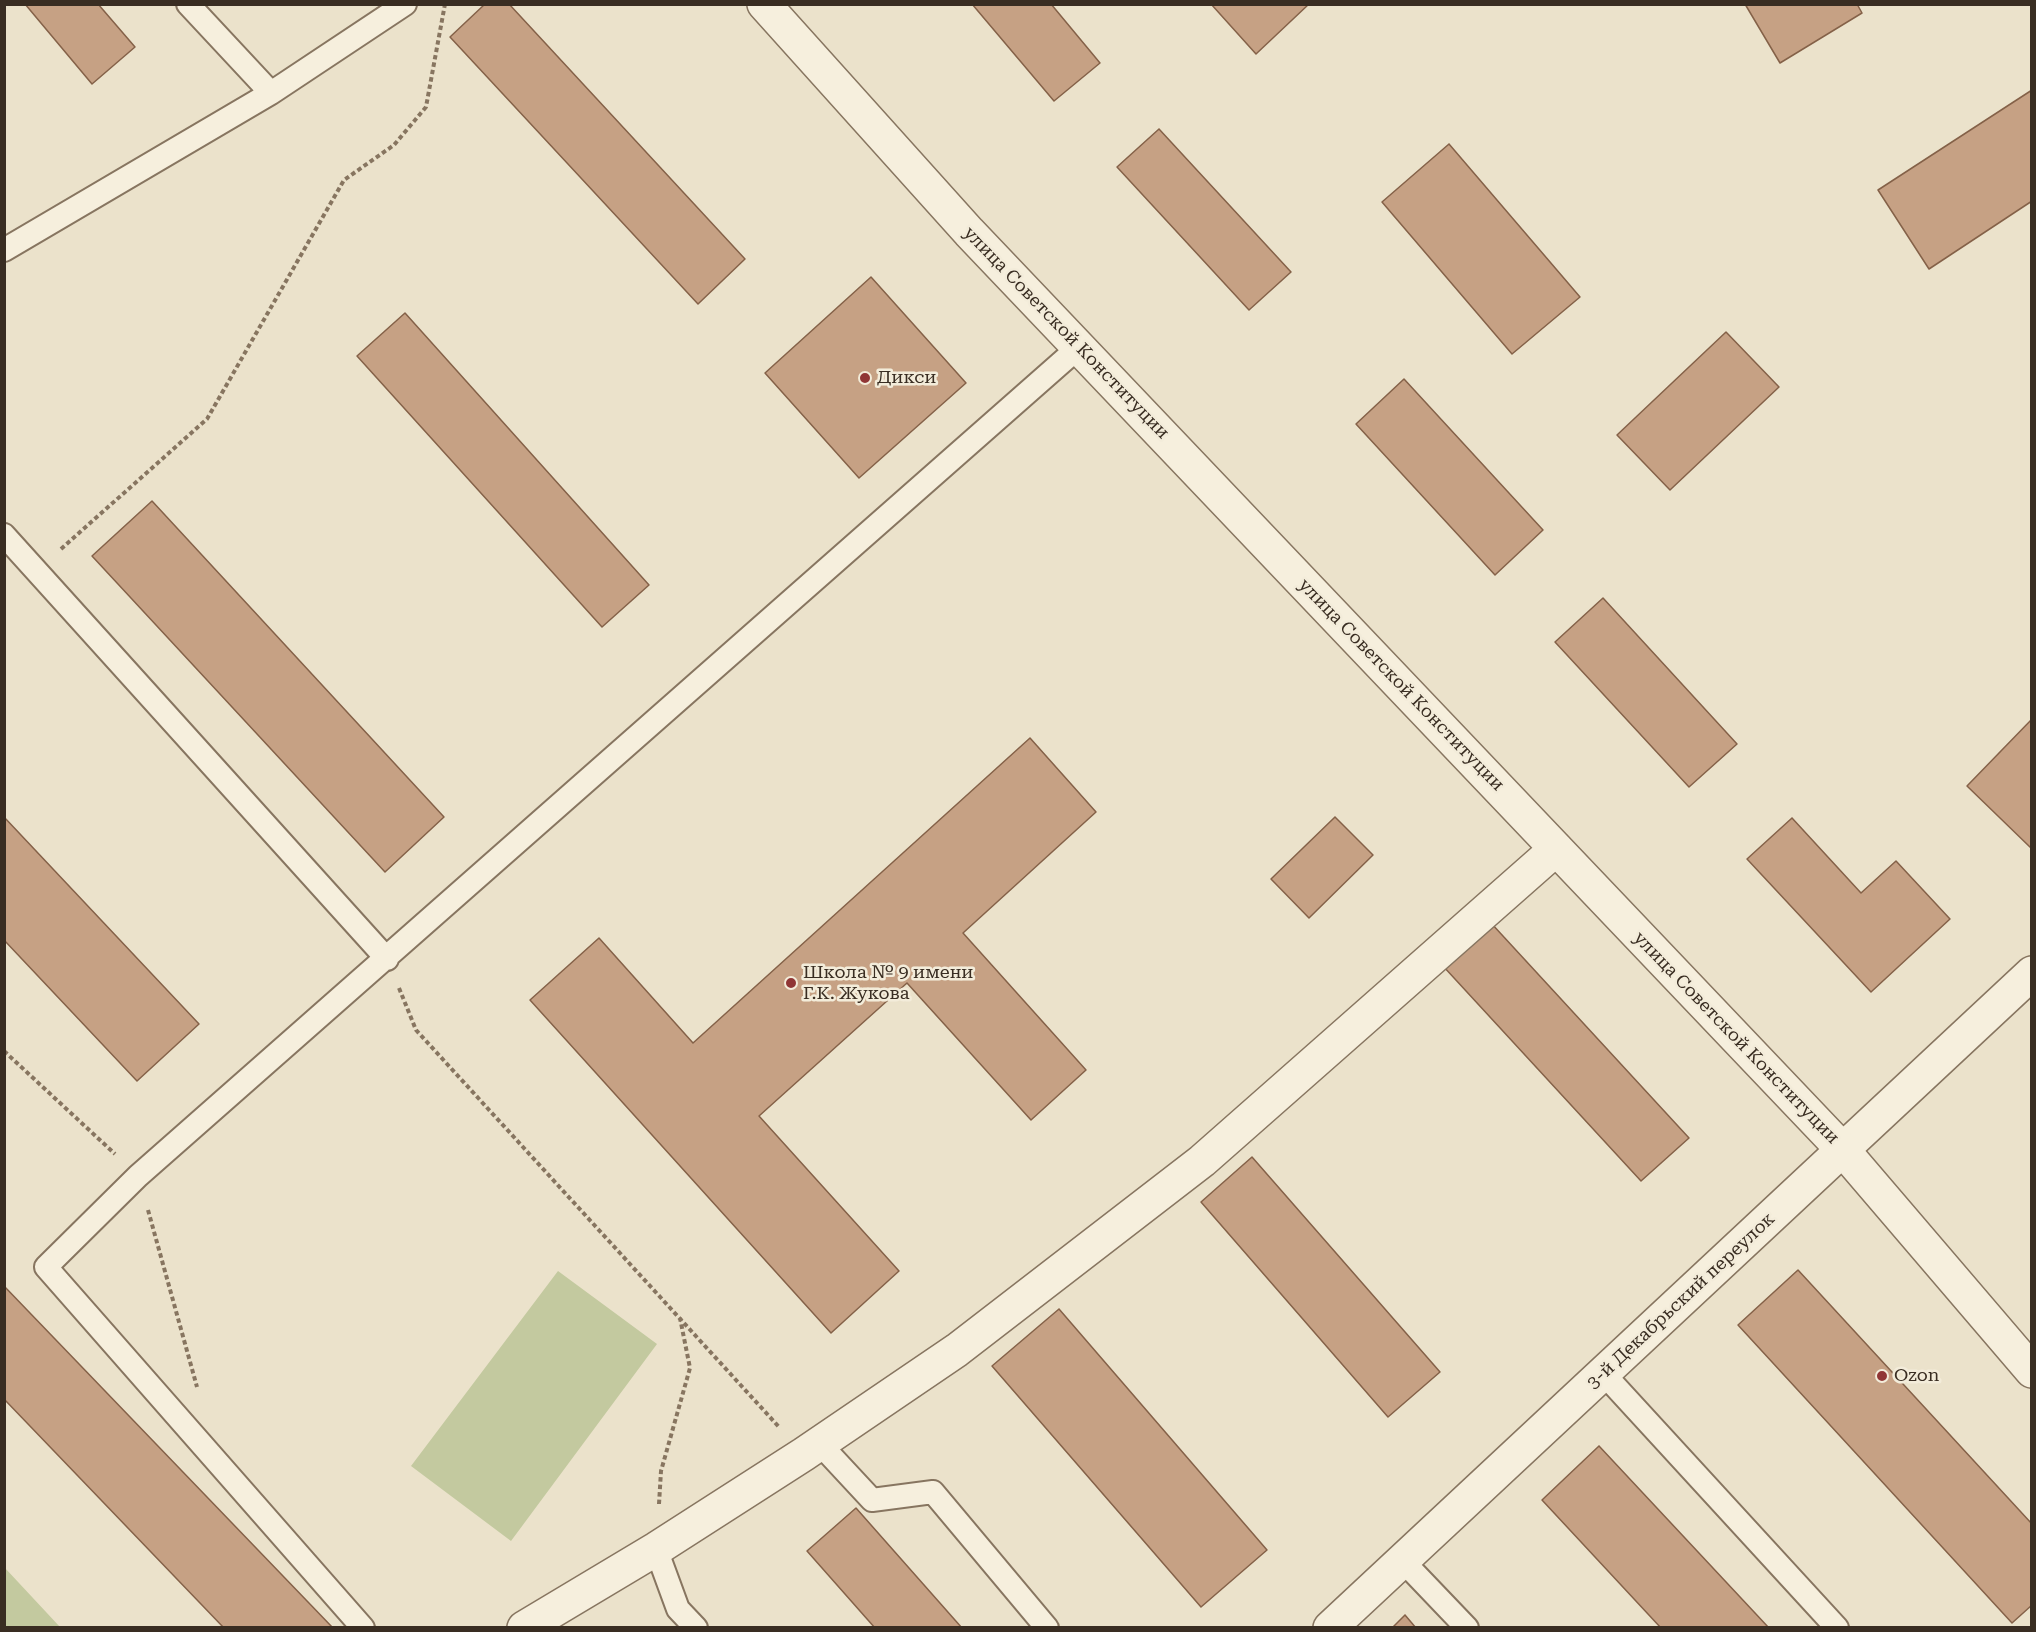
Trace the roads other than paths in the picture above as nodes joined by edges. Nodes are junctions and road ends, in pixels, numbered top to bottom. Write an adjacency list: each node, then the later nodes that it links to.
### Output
1 (188, 4): 5 (lane)
2 (405, 4): 4 (lane)
3 (764, 4): 7 (street, улица Советской Конституции)
4 (376, 11): 5 (lane)
5 (271, 93): 6 (lane)
6 (4, 250)
7 (1079, 347): 9 (street, улица Советской Конституции); 10 (lane)
8 (4, 535): 10 (lane)
9 (1556, 849): 12 (street, улица Советской Конституции); 15 (street)
10 (387, 958): 18 (lane)
11 (2031, 973): 12 (street, 3-й Декабрьский переулок)
12 (1843, 1150): 13 (street, улица Советской Конституции); 14 (street, 3-й Декабрьский переулок)
13 (2031, 1371)
14 (1603, 1373): 17 (street, 3-й Декабрьский переулок); 24 (lane)
15 (812, 1449): 16 (street); 21 (lane)
16 (656, 1549): 19 (street); 20 (lane)
17 (1402, 1560): 22 (street, 3-й Декабрьский переулок); 23 (lane)
18 (363, 1628)
19 (524, 1628)
20 (696, 1628)
21 (1047, 1628)
22 (1330, 1628)
23 (1467, 1628)
24 (1837, 1628)

